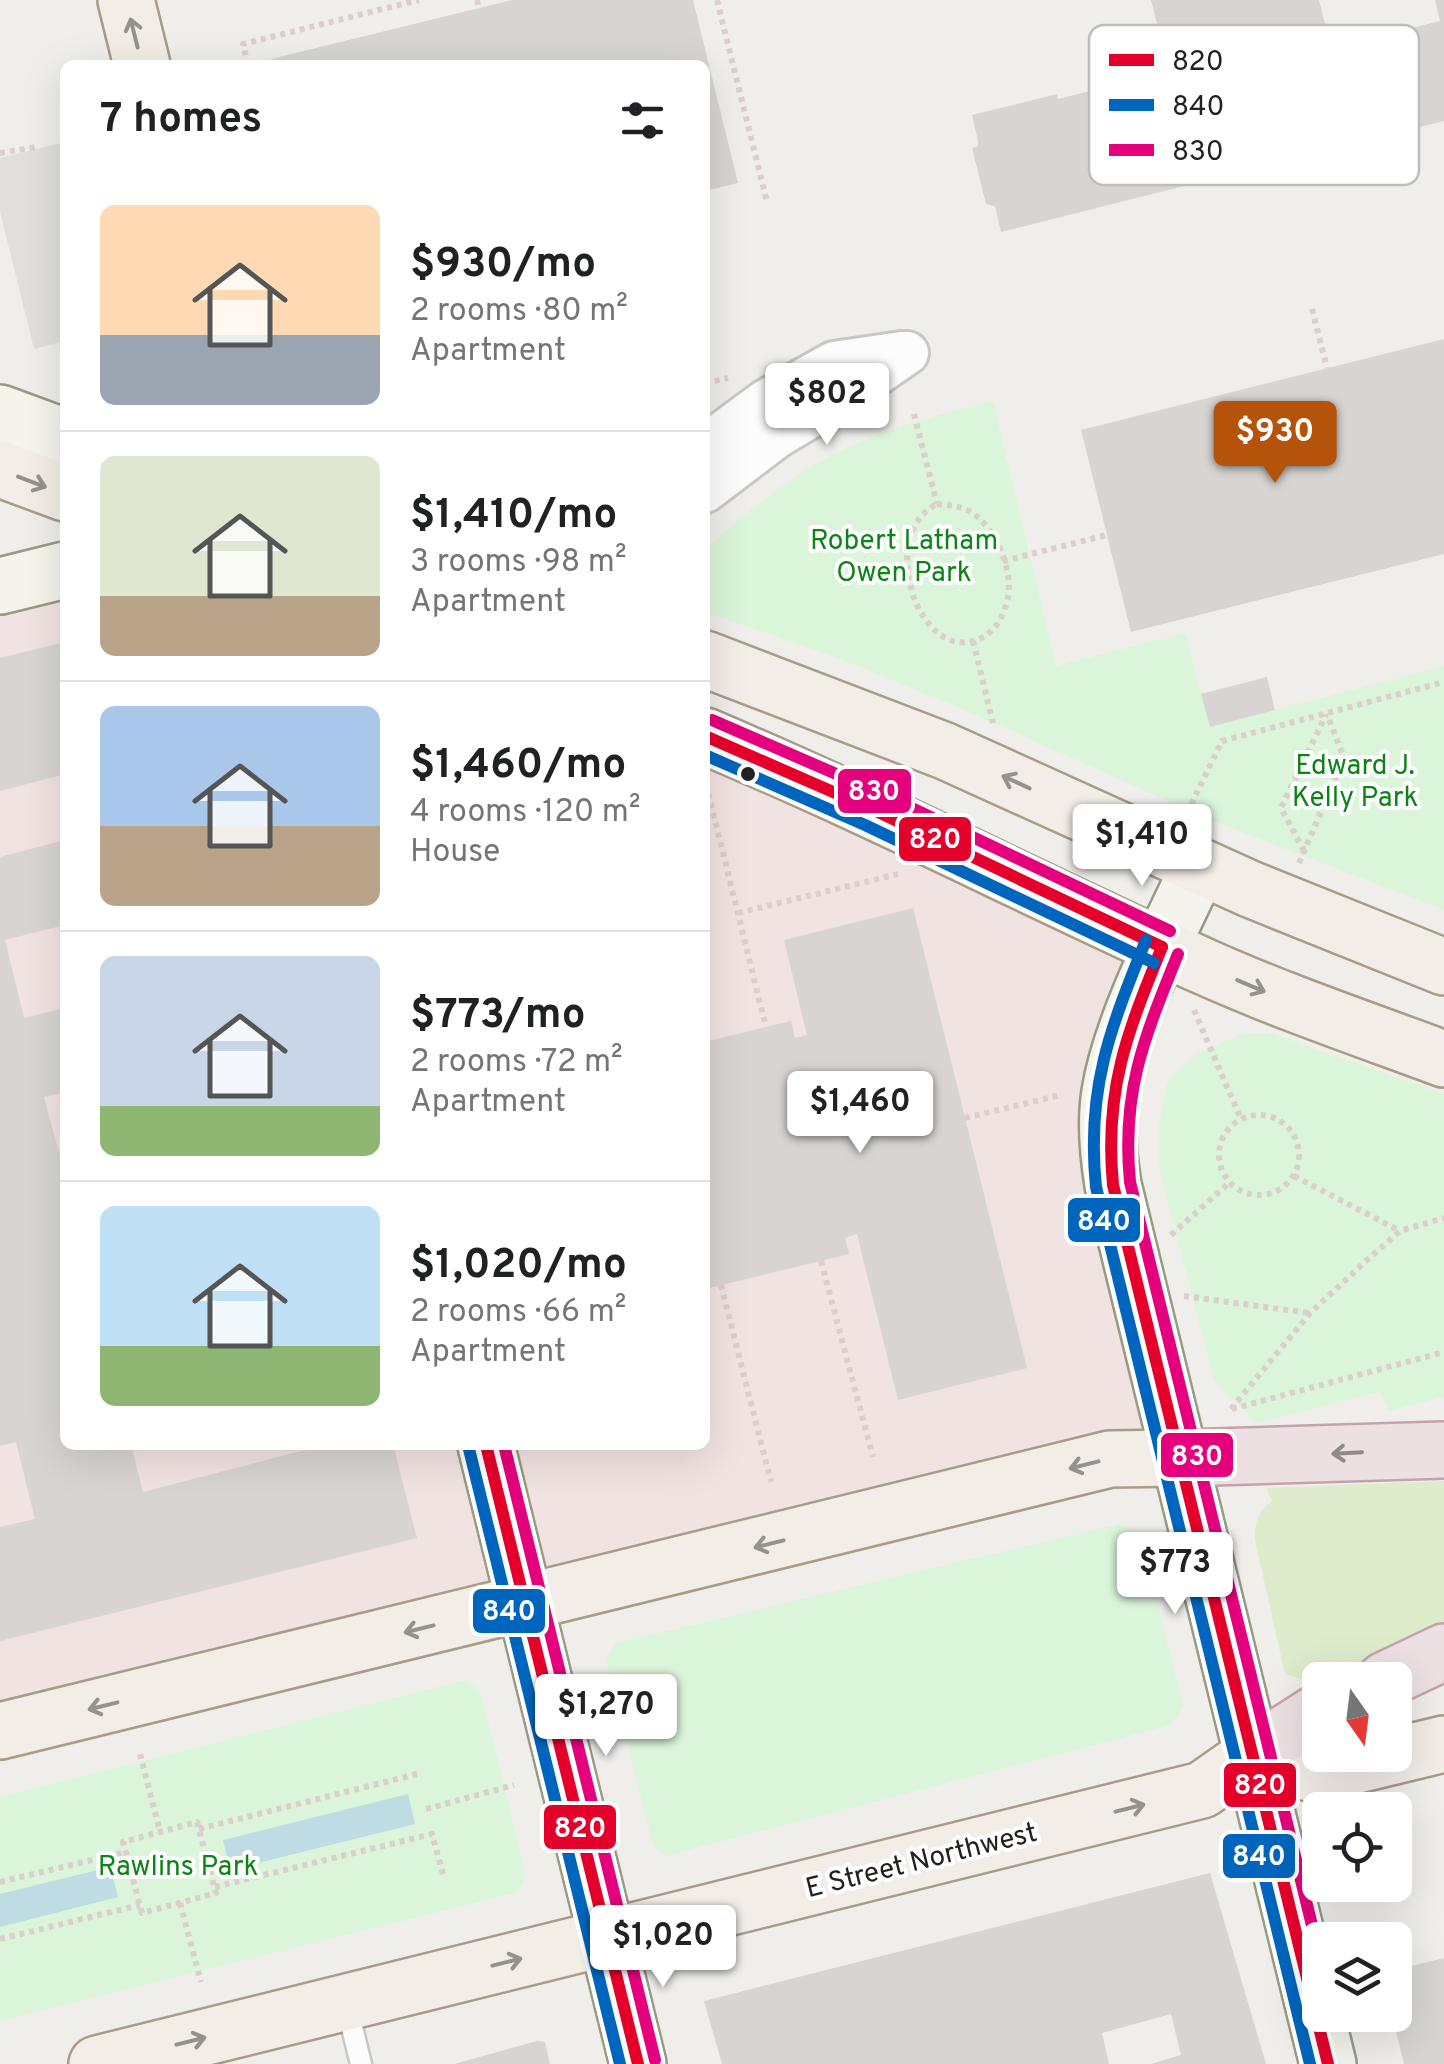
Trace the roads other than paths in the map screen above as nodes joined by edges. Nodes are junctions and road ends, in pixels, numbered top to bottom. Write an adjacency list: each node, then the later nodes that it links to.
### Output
1 (126, 0): 2 (main road, one-way to 1)
2 (141, 60)
3 (0, 413): 4 (main road)
4 (60, 435)
5 (710, 442): 7 (street)
6 (0, 469): 8 (main road, one-way to 8)
7 (710, 487)
8 (60, 492)
9 (60, 571): 10 (main road)
10 (0, 586)
11 (710, 661): 13 (main road, one-way to 11)
12 (710, 738): 14 (main road)
13 (1193, 842): 14 (main road); 15 (main road)
14 (1162, 947): 16 (main road, one-way to 16); 19 (main road)
15 (1444, 967)
16 (1444, 1058)
17 (487, 1450): 20 (main road)
18 (1444, 1450): 19 (highway, one-way to 19)
19 (1181, 1458): 20 (main road, one-way to 20); 26 (main road)
20 (524, 1602): 24 (main road, one-way to 24); 27 (main road)
21 (1444, 1652): 22 (highway)
22 (1412, 1667)
23 (1302, 1723): 26 (highway)
24 (0, 1731)
25 (1444, 1744): 26 (main road)
26 (1252, 1755): 27 (main road, E Street Northwest, one-way to 26); 32 (main road)
27 (606, 1936): 28 (main road, E Street Northwest, one-way to 27); 31 (main road)
28 (346, 2002): 29 (main road, E Street Northwest, one-way to 28); 30 (lane)
29 (96, 2064)
30 (361, 2064)
31 (638, 2064)
32 (1328, 2064)

